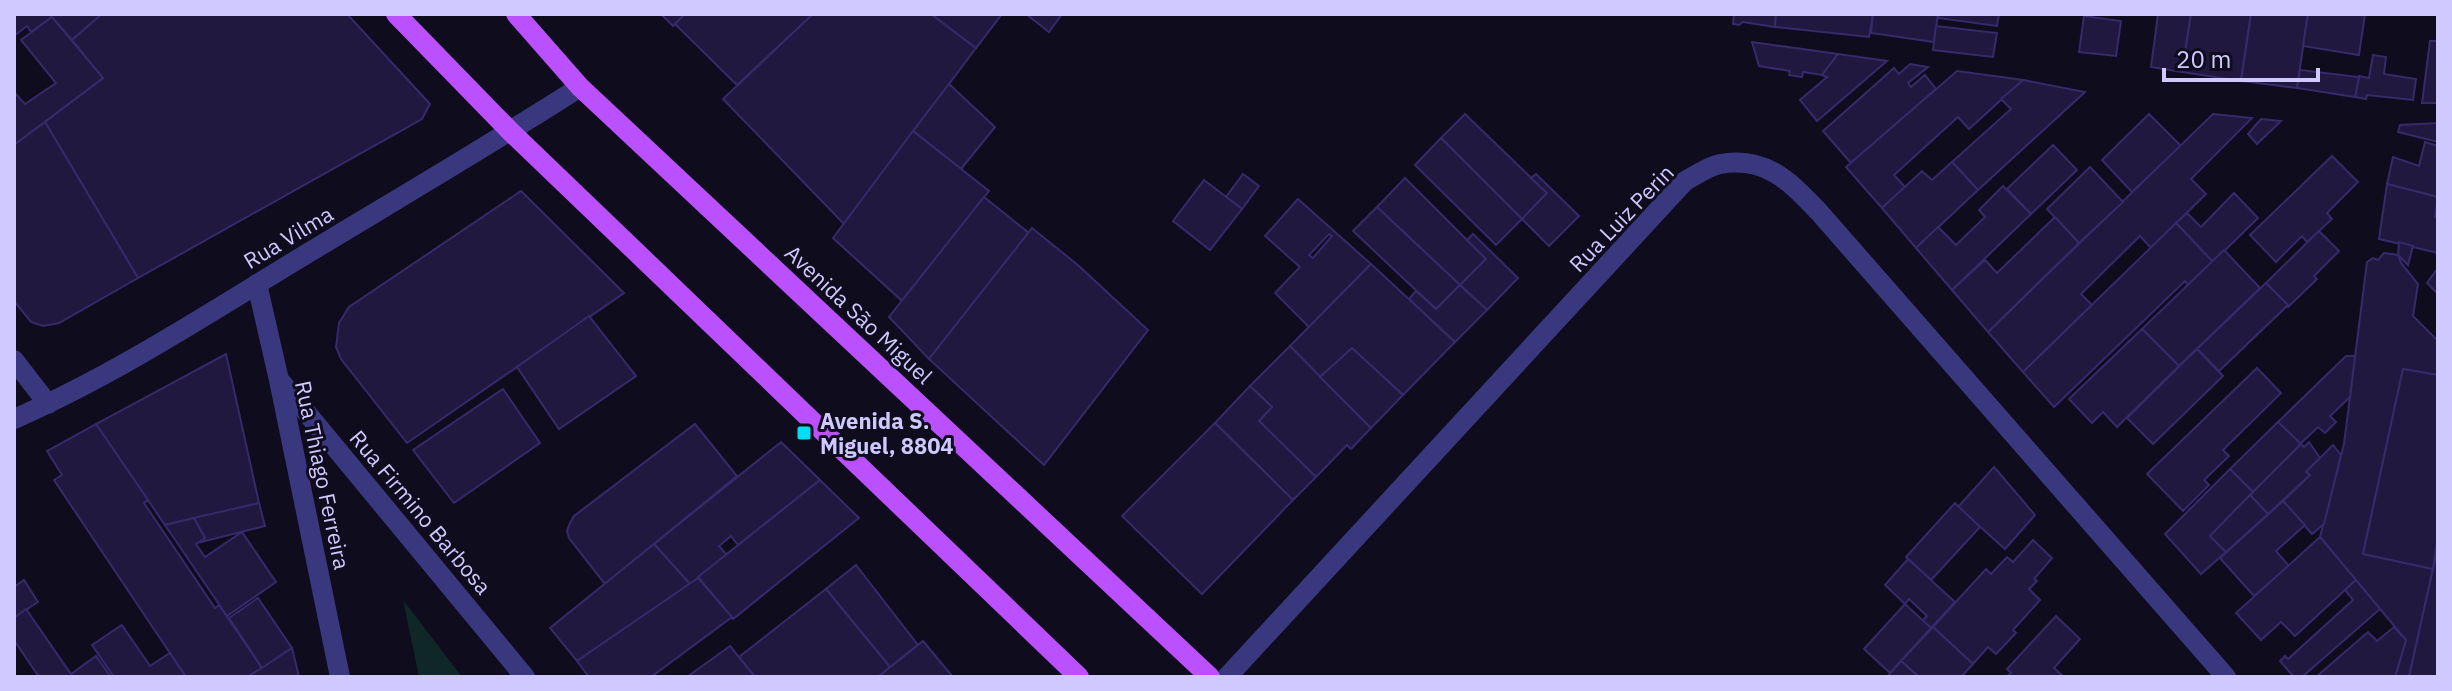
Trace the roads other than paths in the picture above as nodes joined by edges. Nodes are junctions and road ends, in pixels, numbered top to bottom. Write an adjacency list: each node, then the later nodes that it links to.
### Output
1 (396, 14): 4 (main road)
2 (516, 14): 3 (main road, Avenida São Miguel)
3 (580, 87): 4 (street, Rua Vilma); 13 (main road, Avenida São Miguel)
4 (511, 132): 5 (street, Rua Vilma); 12 (main road)
5 (257, 284): 7 (street, Rua Thiago Ferreira); 8 (street, Rua Vilma)
6 (14, 360): 8 (street)
7 (279, 380): 10 (street, Rua Thiago Ferreira); 11 (street, Rua Firmino Barbosa)
8 (48, 404): 9 (street, Rua Vilma)
9 (14, 419)
10 (340, 677)
11 (525, 677)
12 (1079, 677)
13 (1210, 677)
14 (1227, 677): 15 (street, Rua Luiz Perin)
15 (2226, 677)

